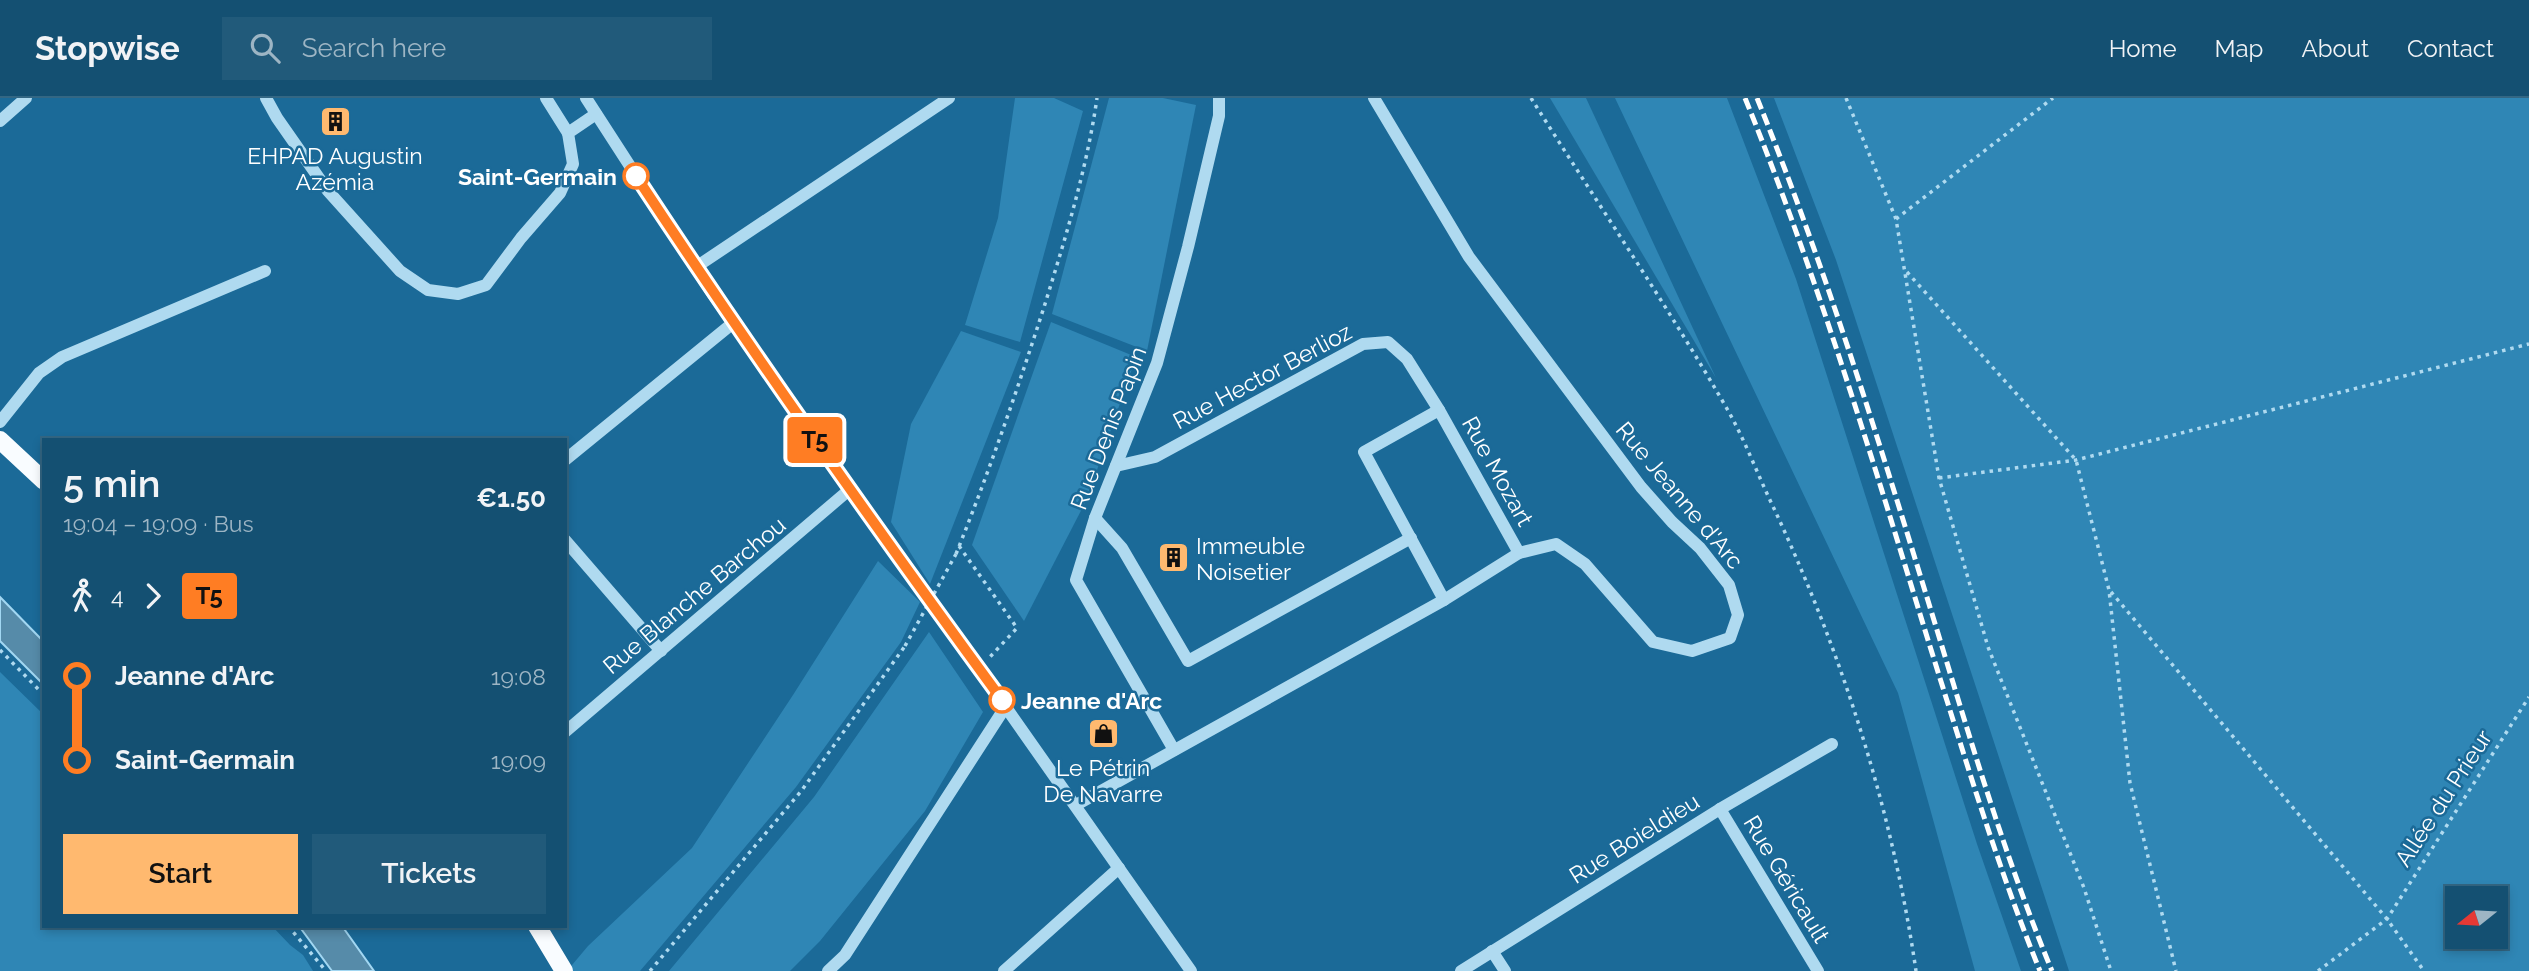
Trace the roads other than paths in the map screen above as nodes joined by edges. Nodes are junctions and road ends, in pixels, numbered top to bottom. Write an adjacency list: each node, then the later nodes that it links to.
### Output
1 (26, 98): 9 (street)
2 (266, 98): 10 (street)
3 (546, 98): 10 (street)
4 (586, 98): 8 (street)
5 (949, 98): 11 (street)
6 (1219, 98): 18 (street, Rue Denis Papin)
7 (1374, 98): 25 (street, Rue Jeanne d'Arc)
8 (596, 114): 10 (street); 11 (street)
9 (0, 121)
10 (568, 133)
11 (696, 267): 13 (street)
12 (265, 271): 15 (street)
13 (733, 323): 17 (street); 20 (street)
14 (1439, 410): 18 (street, Rue Hector Berlioz); 22 (street); 25 (street, Rue Mozart)
15 (0, 422)
16 (0, 440): 19 (main road)
17 (567, 458)
18 (1116, 466): 21 (street, Rue Denis Papin)
19 (42, 479)
20 (849, 490): 24 (street); 27 (street, Rue Blanche Barchou)
21 (1095, 518): 22 (street); 32 (street, Rue Denis Papin)
22 (1411, 538): 26 (street)
23 (567, 542): 27 (street)
24 (892, 548)
25 (1519, 552): 26 (street, Rue Jeanne d'Arc)
26 (1444, 600): 32 (street, Rue Jeanne d'Arc)
27 (661, 651): 30 (street, Rue Blanche Barchou)
28 (976, 664): 29 (street)
29 (1006, 706): 33 (street); 39 (street)
30 (567, 730)
31 (1832, 744): 34 (street, Rue Boieldieu)
32 (1174, 750): 33 (street, Rue Jeanne d'Arc)
33 (1076, 805): 35 (street)
34 (1720, 810): 37 (street, Rue Boieldieu); 44 (street, Rue Géricault)
35 (1119, 868): 40 (street); 41 (street)
36 (538, 928): 38 (main road)
37 (1492, 951): 42 (street, Rue Boieldieu); 43 (street)
38 (557, 968)
39 (828, 971)
40 (1004, 971)
41 (1191, 971)
42 (1461, 971)
43 (1505, 971)
44 (1818, 971)

